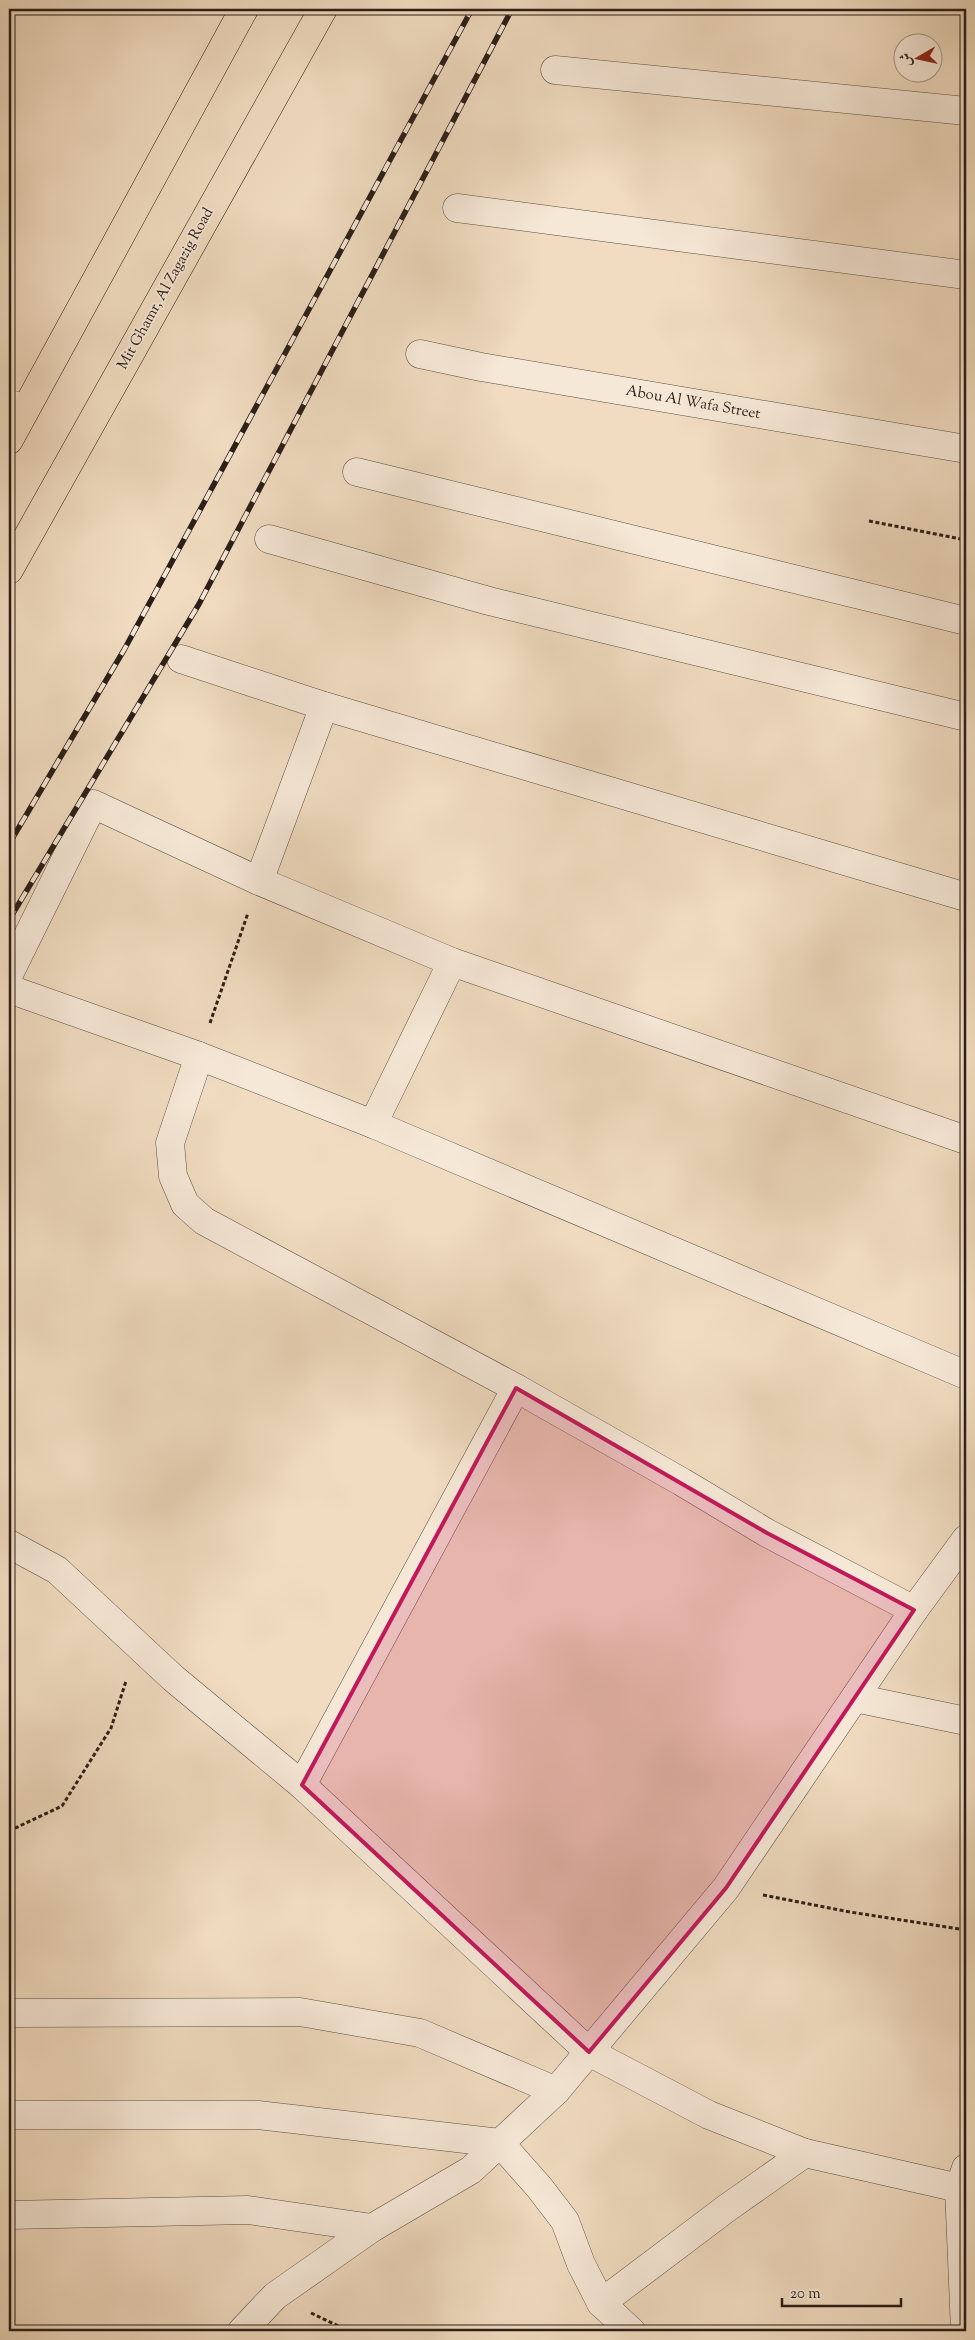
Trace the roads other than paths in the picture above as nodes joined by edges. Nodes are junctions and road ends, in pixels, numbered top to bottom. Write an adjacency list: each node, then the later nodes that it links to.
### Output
1 (244, 9): 8 (highway)
2 (324, 9): 13 (highway, Mit Ghamr, Al Zagazig Road)
3 (554, 70): 4 (street)
4 (966, 111)
5 (457, 208): 6 (street)
6 (966, 275)
7 (420, 354): 10 (street, Abou Al Wafa Street)
8 (17, 406): 9 (highway)
9 (9, 440)
10 (966, 449)
11 (357, 472): 14 (street)
12 (269, 539): 17 (street)
13 (9, 570)
14 (966, 620)
15 (181, 659): 16 (street)
16 (324, 706): 18 (street); 19 (street)
17 (966, 716)
18 (259, 881): 20 (street); 21 (street)
19 (966, 897)
20 (452, 962): 24 (street); 25 (street)
21 (9, 974)
22 (9, 989): 23 (street)
23 (199, 1056): 24 (street); 27 (street)
24 (374, 1124): 26 (street)
25 (966, 1140)
26 (966, 1375)
27 (516, 1388): 30 (street); 33 (street)
28 (966, 1539): 30 (street)
29 (9, 1544): 33 (street)
30 (914, 1610): 31 (street)
31 (854, 1698): 32 (street); 35 (street)
32 (966, 1721)
33 (302, 1785): 35 (street)
34 (9, 2014): 36 (street)
35 (589, 2052): 36 (street); 39 (street)
36 (556, 2091): 38 (street)
37 (9, 2115): 38 (street)
38 (500, 2143): 42 (street); 43 (street)
39 (805, 2153): 40 (street); 43 (street)
40 (963, 2178): 46 (street)
41 (9, 2215): 42 (street)
42 (372, 2228): 44 (street)
43 (601, 2303): 45 (street)
44 (242, 2331)
45 (631, 2331)
46 (965, 2331)

